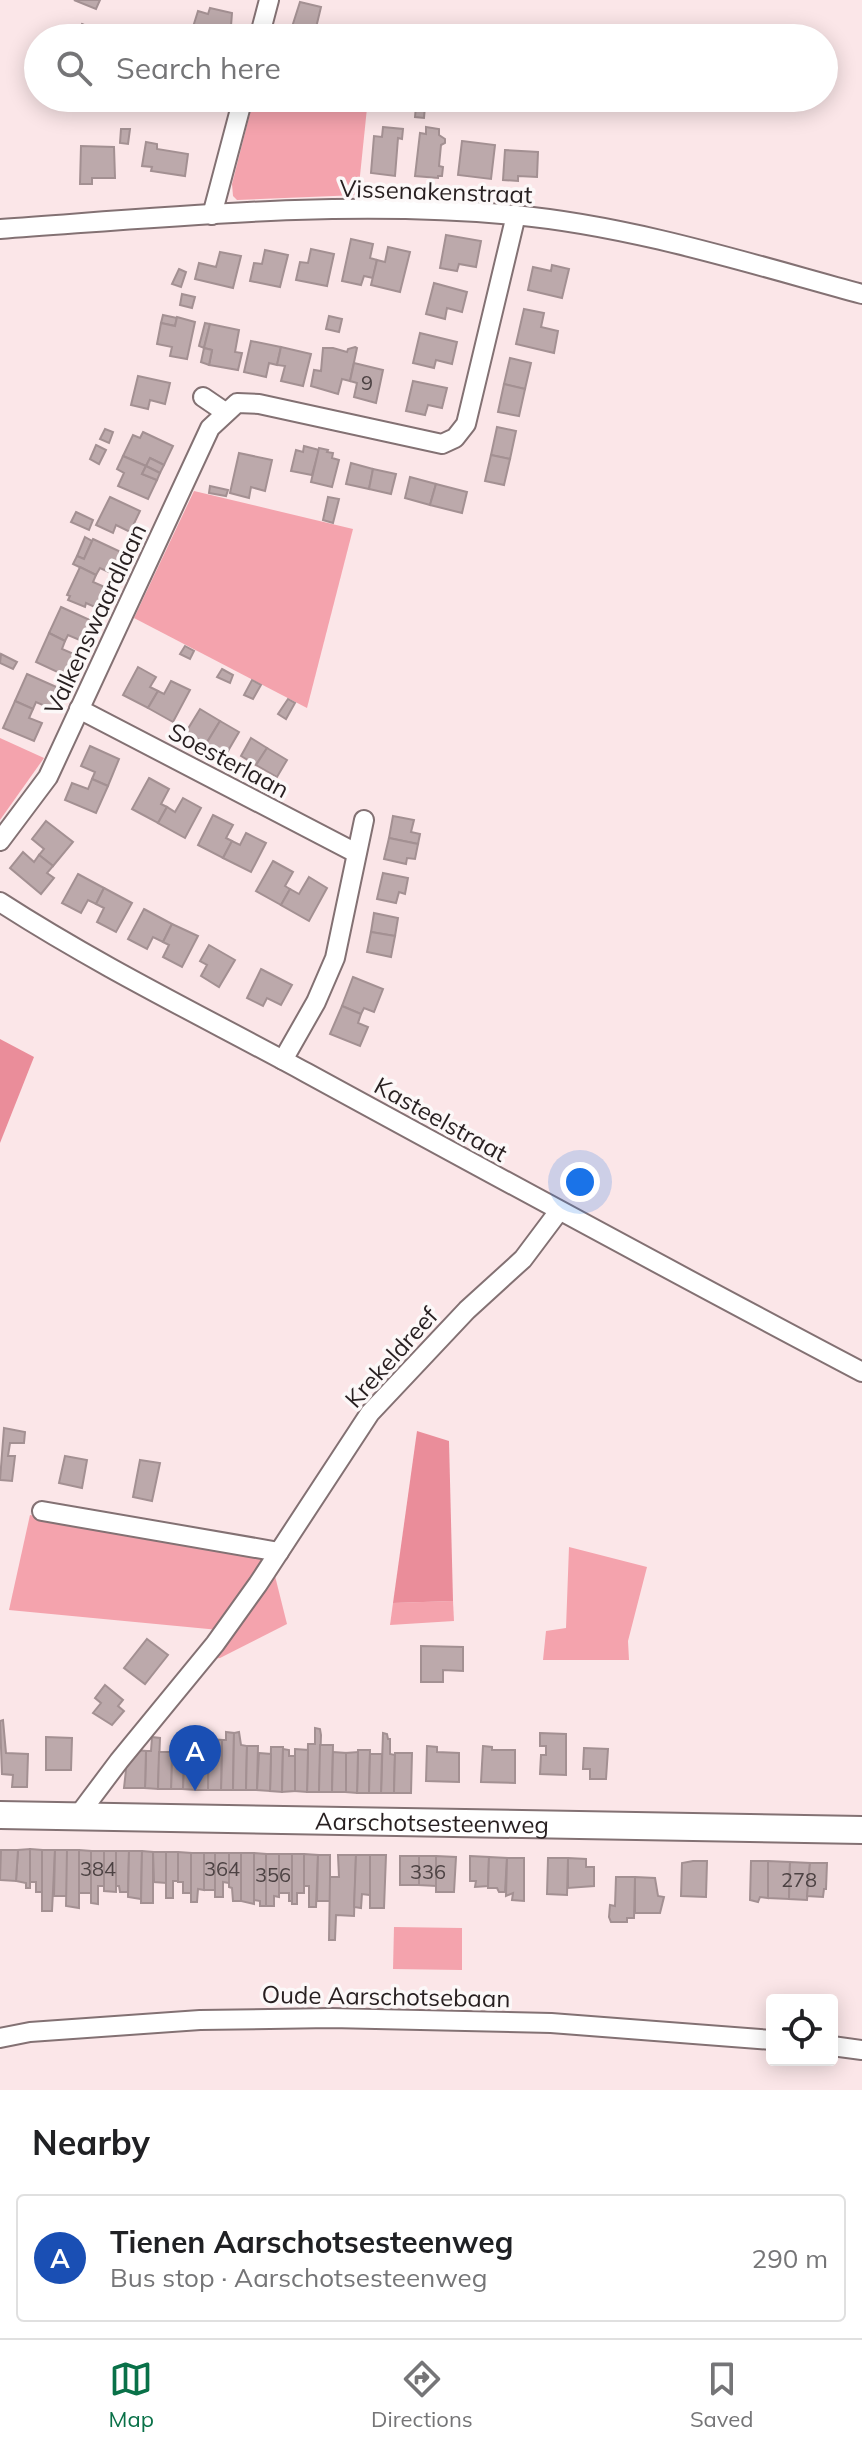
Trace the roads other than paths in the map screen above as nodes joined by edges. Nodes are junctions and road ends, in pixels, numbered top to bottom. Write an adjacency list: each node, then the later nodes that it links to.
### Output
1 (269, 0): 2 (street)
2 (263, 24)
3 (239, 112): 4 (street)
4 (212, 215): 5 (street, Vissenakenstraat); 6 (street, Vissenakenstraat)
5 (516, 215): 7 (street, Vissenakenstraat); 9 (street)
6 (0, 229)
7 (862, 294)
8 (203, 397): 9 (street)
9 (225, 412): 10 (street, Valkenswaardlaan)
10 (79, 709): 12 (street, Valkenswaardlaan); 13 (street, Soesterlaan)
11 (364, 820): 13 (street)
12 (0, 841)
13 (356, 853): 15 (street)
14 (0, 902): 15 (street, Kasteelstraat)
15 (283, 1060): 16 (street, Kasteelstraat)
16 (559, 1211): 17 (street, Kasteelstraat); 19 (street, Krekeldreef)
17 (862, 1372)
18 (42, 1511): 19 (street)
19 (279, 1552): 21 (street, Krekeldreef)
20 (0, 1815): 21 (main road, Aarschotsesteenweg)
21 (77, 1817): 22 (main road, Aarschotsesteenweg)
22 (862, 1830)
23 (0, 2038): 24 (street, Oude Aarschotsebaan)
24 (766, 2040)
25 (838, 2047): 26 (street)
26 (862, 2050)

